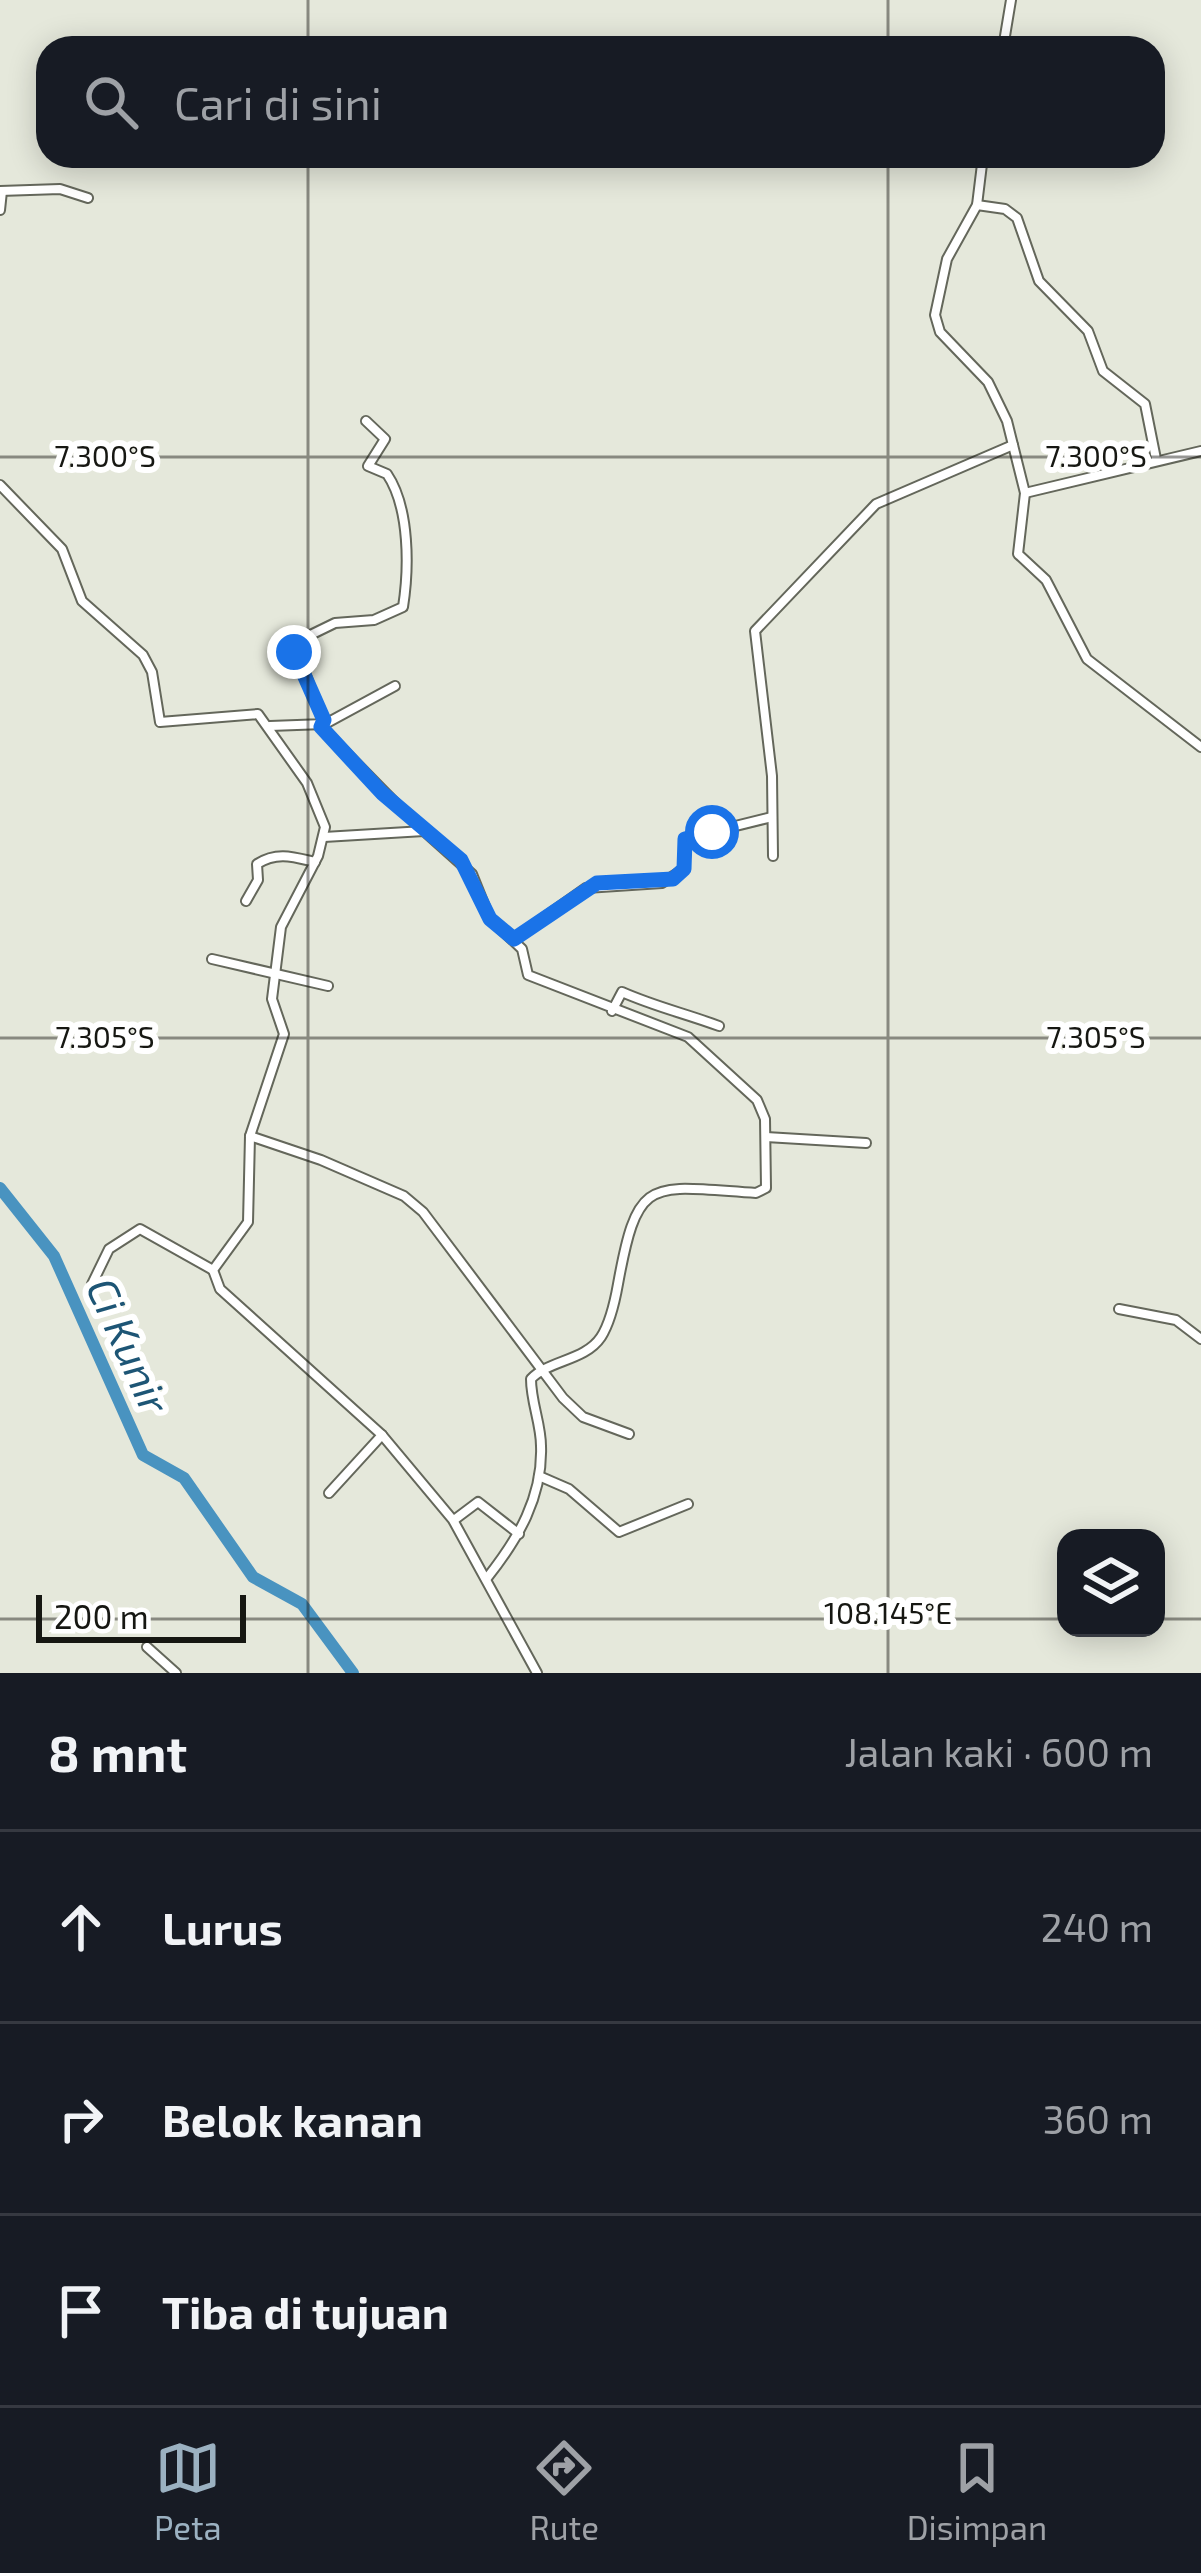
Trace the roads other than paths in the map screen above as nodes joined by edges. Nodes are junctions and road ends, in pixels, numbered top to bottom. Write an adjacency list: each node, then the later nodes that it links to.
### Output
1 (1011, 0): 2 (street)
2 (1005, 36)
3 (981, 168): 6 (street)
4 (1, 191): 5 (street); 7 (street)
5 (88, 198)
6 (976, 206): 9 (street); 11 (street)
7 (0, 210)
8 (366, 421): 16 (street)
9 (1013, 445): 13 (street); 18 (street)
10 (1201, 451): 11 (street)
11 (1156, 459): 13 (street)
12 (0, 484): 15 (street)
13 (1025, 493): 17 (street)
14 (395, 686): 16 (street)
15 (268, 726): 16 (street); 20 (street)
16 (322, 726): 19 (street)
17 (1201, 747)
18 (772, 817): 21 (street); 24 (street)
19 (424, 831): 20 (street); 24 (street)
20 (323, 837): 22 (street)
21 (773, 856)
22 (315, 862): 23 (street); 26 (street)
23 (246, 901)
24 (514, 939): 28 (street)
25 (212, 958): 26 (street)
26 (272, 974): 27 (street); 30 (street)
27 (328, 986)
28 (612, 1011): 29 (street); 31 (street)
29 (719, 1026)
30 (250, 1136): 33 (street); 37 (street)
31 (766, 1137): 32 (street); 37 (street)
32 (866, 1143)
33 (213, 1270): 34 (street); 39 (street)
34 (92, 1284)
35 (1119, 1309): 36 (street)
36 (1201, 1339)
37 (542, 1371): 38 (street); 40 (street)
38 (628, 1434)
39 (382, 1435): 41 (street); 43 (street)
40 (539, 1476): 42 (street); 44 (street)
41 (329, 1493)
42 (688, 1504)
43 (453, 1520): 44 (street); 45 (street)
44 (519, 1534): 45 (street)
45 (487, 1578): 48 (street)
46 (147, 1647): 47 (street)
47 (176, 1673)
48 (538, 1673)

